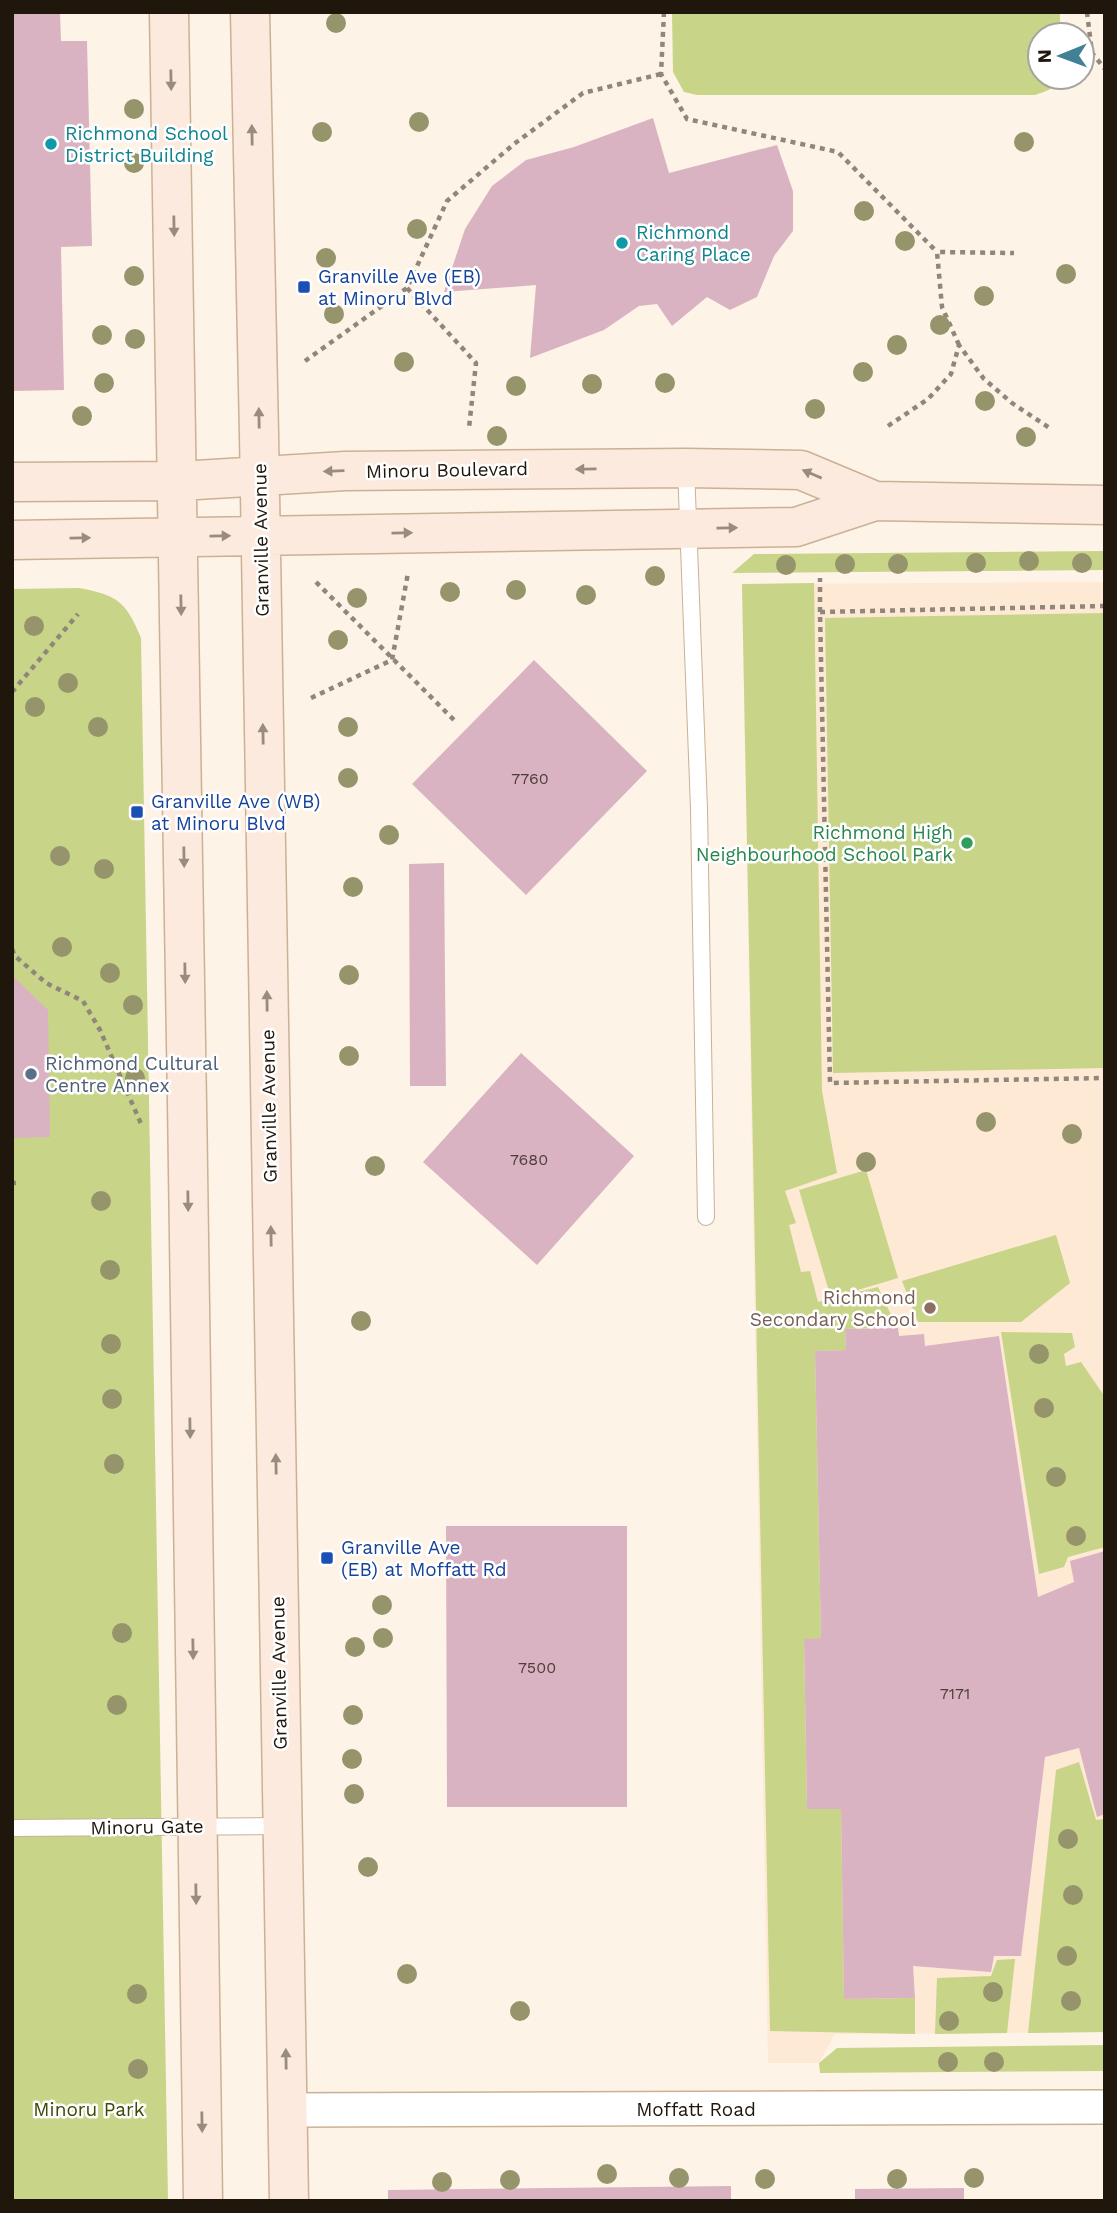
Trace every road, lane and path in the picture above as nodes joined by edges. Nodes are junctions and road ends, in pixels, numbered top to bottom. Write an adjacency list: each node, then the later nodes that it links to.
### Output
1 (169, 12): 17 (main road, one-way to 17)
2 (250, 12): 16 (main road, Granville Avenue, one-way to 2)
3 (664, 12): 6 (path)
4 (1087, 12): 5 (path)
5 (1105, 69)
6 (661, 74): 7 (path); 9 (path)
7 (937, 252): 8 (path); 10 (path)
8 (1014, 253)
9 (407, 288): 11 (path); 14 (path)
10 (959, 345): 12 (path); 13 (path)
11 (305, 361)
12 (888, 426)
13 (1051, 429)
14 (469, 431)
15 (686, 468): 16 (main road, Minoru Boulevard, one-way to 16); 19 (main road, Minoru Boulevard, one-way to 15); 21 (lane)
16 (260, 477): 17 (main road, Minoru Boulevard); 22 (main road, Granville Avenue)
17 (180, 481): 18 (main road, Minoru Boulevard); 23 (main road)
18 (12, 482)
19 (875, 500): 20 (main road, Minoru Boulevard); 21 (main road, Minoru Boulevard, one-way to 19)
20 (1105, 505)
21 (687, 529): 22 (main road, Minoru Boulevard, one-way to 21); 38 (lane)
22 (260, 536): 23 (main road, Minoru Boulevard, one-way to 22); 40 (main road, Granville Avenue, one-way to 22)
23 (180, 537): 24 (main road, Minoru Boulevard, one-way to 23); 39 (main road, one-way to 39)
24 (12, 540)
25 (410, 562): 31 (path)
26 (820, 578): 29 (path)
27 (316, 582): 31 (path)
28 (1105, 606): 29 (path)
29 (820, 612): 36 (path)
30 (78, 614): 32 (path)
31 (392, 660): 33 (path); 34 (path)
32 (12, 692)
33 (311, 698)
34 (456, 722)
35 (12, 949): 37 (path)
36 (1105, 1078)
37 (142, 1126)
38 (706, 1217)
39 (195, 1826): 40 (lane, Minoru Gate); 41 (lane, Minoru Gate); 44 (main road, one-way to 44)
40 (281, 1826): 43 (main road, Granville Avenue, one-way to 40)
41 (12, 1828)
42 (1105, 2107): 43 (street, Moffatt Road)
43 (287, 2110): 45 (main road, Granville Avenue)
44 (203, 2201)
45 (289, 2201)

